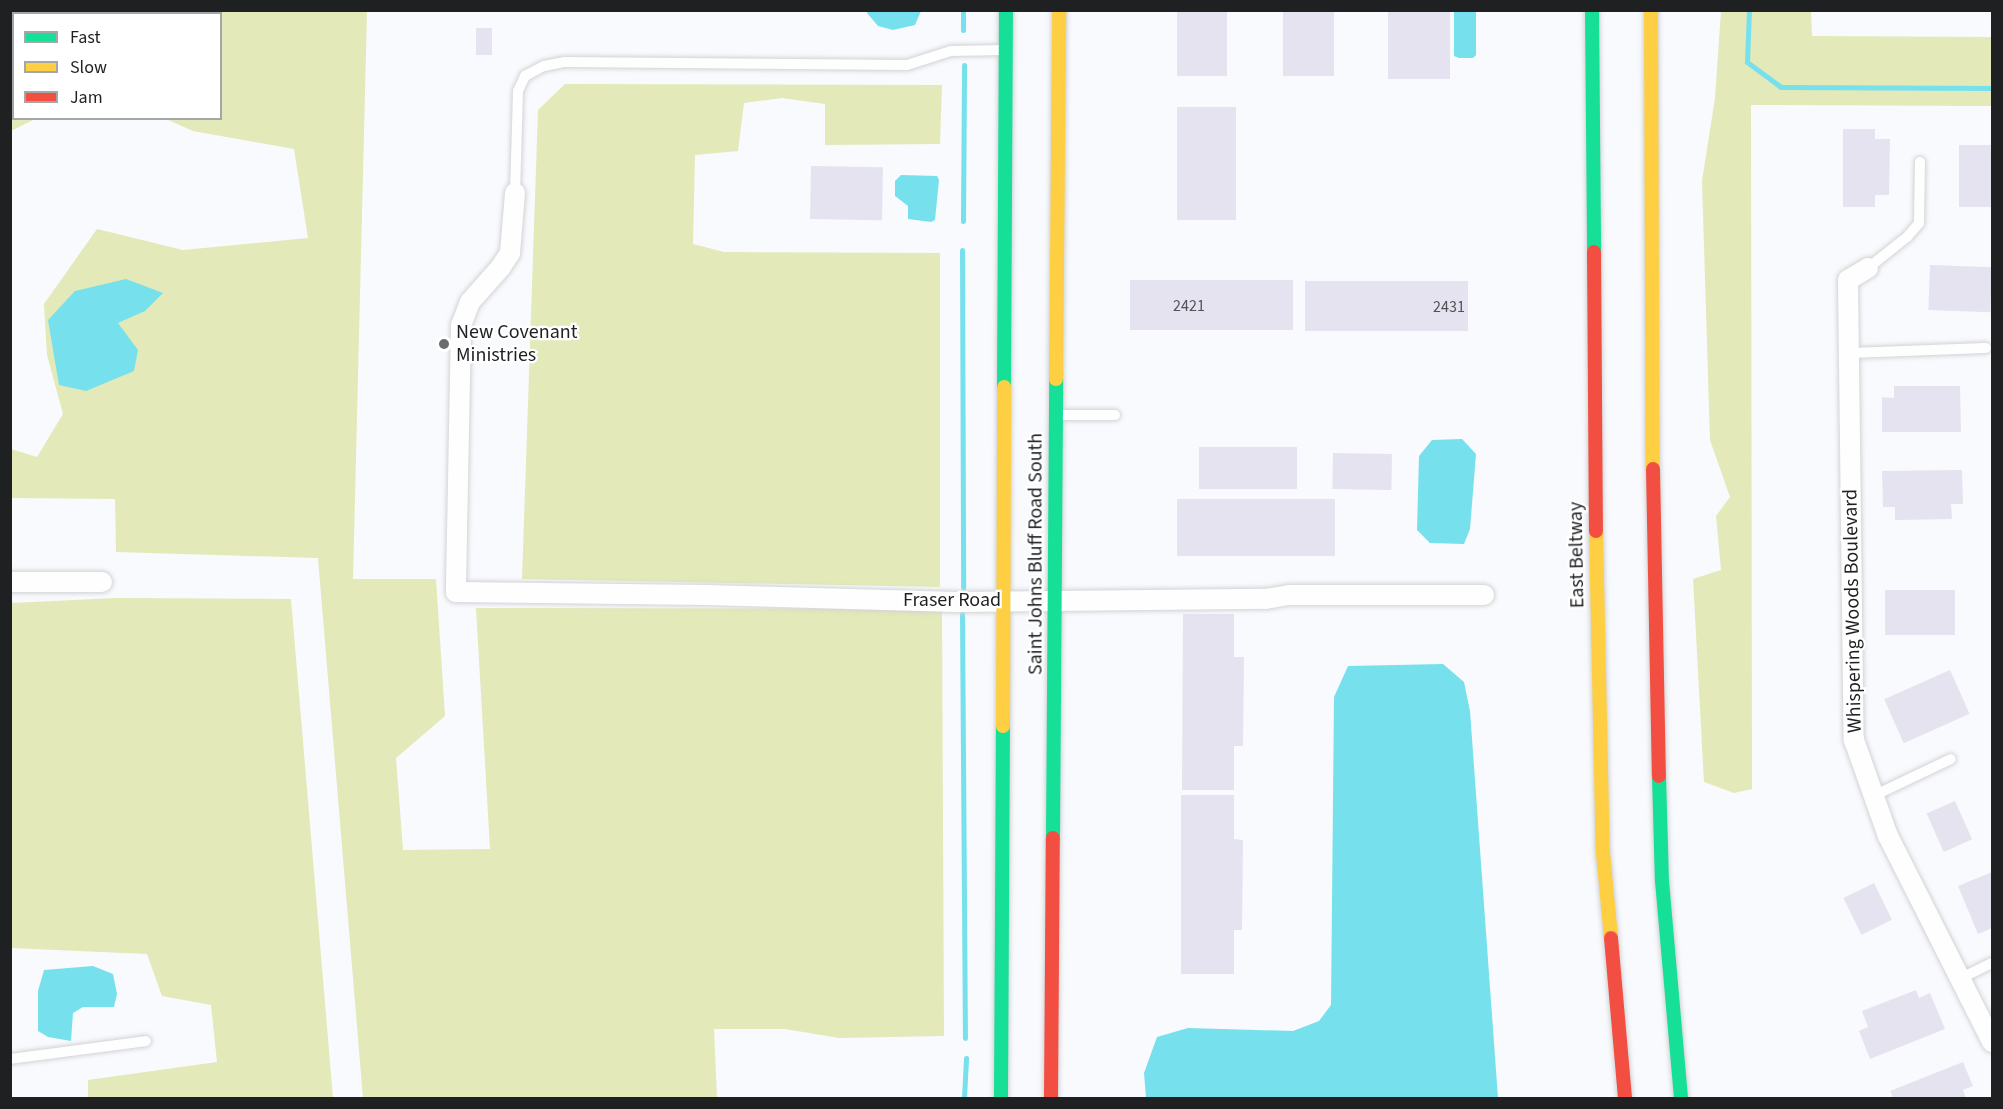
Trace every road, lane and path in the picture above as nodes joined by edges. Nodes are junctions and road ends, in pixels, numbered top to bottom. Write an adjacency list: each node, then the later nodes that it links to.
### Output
1 (1006, 10): 5 (main road, Saint Johns Bluff Road South)
2 (1059, 10): 11 (main road, Saint Johns Bluff Road South)
3 (1592, 10): 27 (main road, East Beltway)
4 (1651, 10): 28 (main road)
5 (1006, 51): 7 (lane); 16 (main road, Saint Johns Bluff Road South)
6 (1920, 162): 8 (lane)
7 (515, 193): 16 (street, Fraser Road)
8 (1868, 268): 10 (street, Whispering Woods Boulevard)
9 (1986, 348): 10 (lane)
10 (1849, 353): 19 (street, Whispering Woods Boulevard)
11 (1056, 415): 12 (lane); 17 (main road, Saint Johns Bluff Road South)
12 (1115, 415)
13 (10, 582): 14 (street)
14 (102, 582)
15 (1484, 595): 17 (street, Fraser Road)
16 (1001, 600): 17 (street, Fraser Road); 25 (main road, Saint Johns Bluff Road South)
17 (1055, 600): 26 (main road, Saint Johns Bluff Road South)
18 (1951, 759): 19 (lane)
19 (1873, 796): 21 (street, Whispering Woods Boulevard)
20 (1992, 963): 21 (lane)
21 (1961, 978): 23 (street, Whispering Woods Boulevard)
22 (146, 1041): 24 (lane)
23 (1992, 1042)
24 (10, 1059)
25 (1001, 1098)
26 (1052, 1098)
27 (1625, 1098)
28 (1681, 1098)

